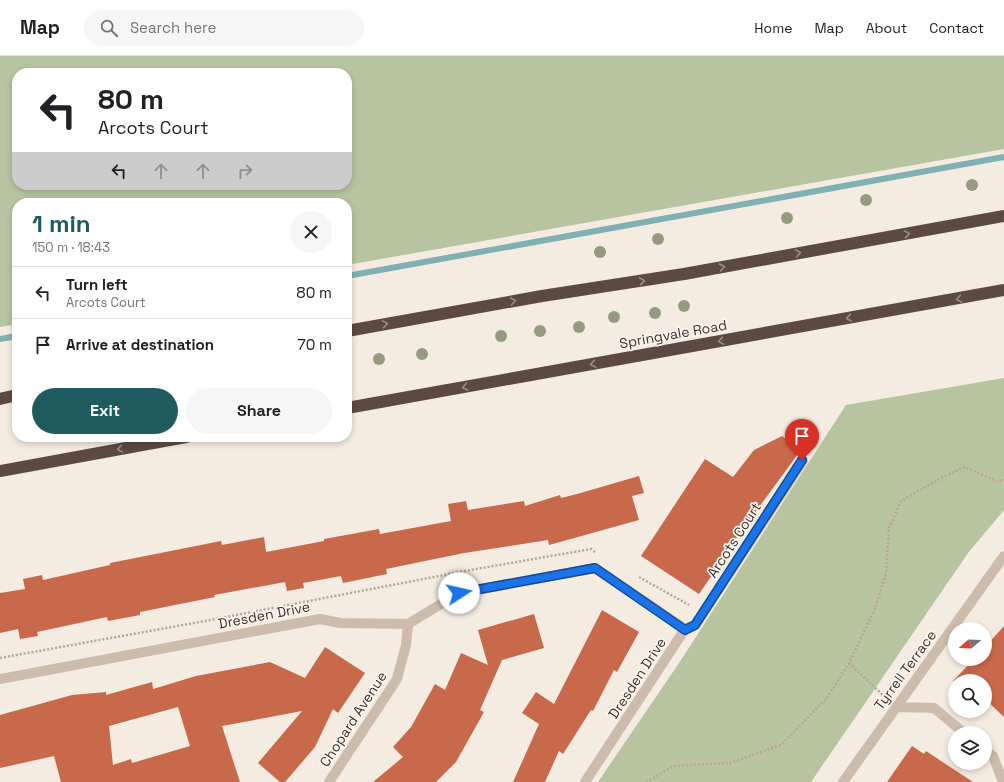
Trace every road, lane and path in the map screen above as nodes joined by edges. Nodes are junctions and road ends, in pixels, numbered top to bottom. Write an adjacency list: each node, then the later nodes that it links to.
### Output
1 (1004, 216): 3 (highway, one-way to 1)
2 (1004, 290): 6 (highway, Springvale Road, one-way to 6)
3 (352, 330)
4 (12, 396): 5 (highway)
5 (0, 399)
6 (352, 407)
7 (159, 442): 9 (highway, one-way to 9)
8 (802, 460): 14 (street, Arcots Court)
9 (0, 471)
10 (1004, 480): 18 (path)
11 (596, 552): 17 (path)
12 (1004, 556): 20 (street, Tyrrell Terrace)
13 (635, 574): 14 (path)
14 (703, 613): 16 (street, Arcots Court)
15 (408, 624): 16 (street, Dresden Drive); 19 (street, Dresden Drive); 23 (street, Chopard Avenue)
16 (685, 630): 24 (street, Dresden Drive)
17 (0, 658)
18 (849, 663): 20 (path); 25 (path)
19 (0, 679)
20 (896, 707): 21 (street); 26 (street, Tyrrell Terrace)
21 (956, 726)
22 (992, 755): 27 (street)
23 (329, 782)
24 (585, 782)
25 (646, 782)
26 (843, 782)
27 (1003, 782)

